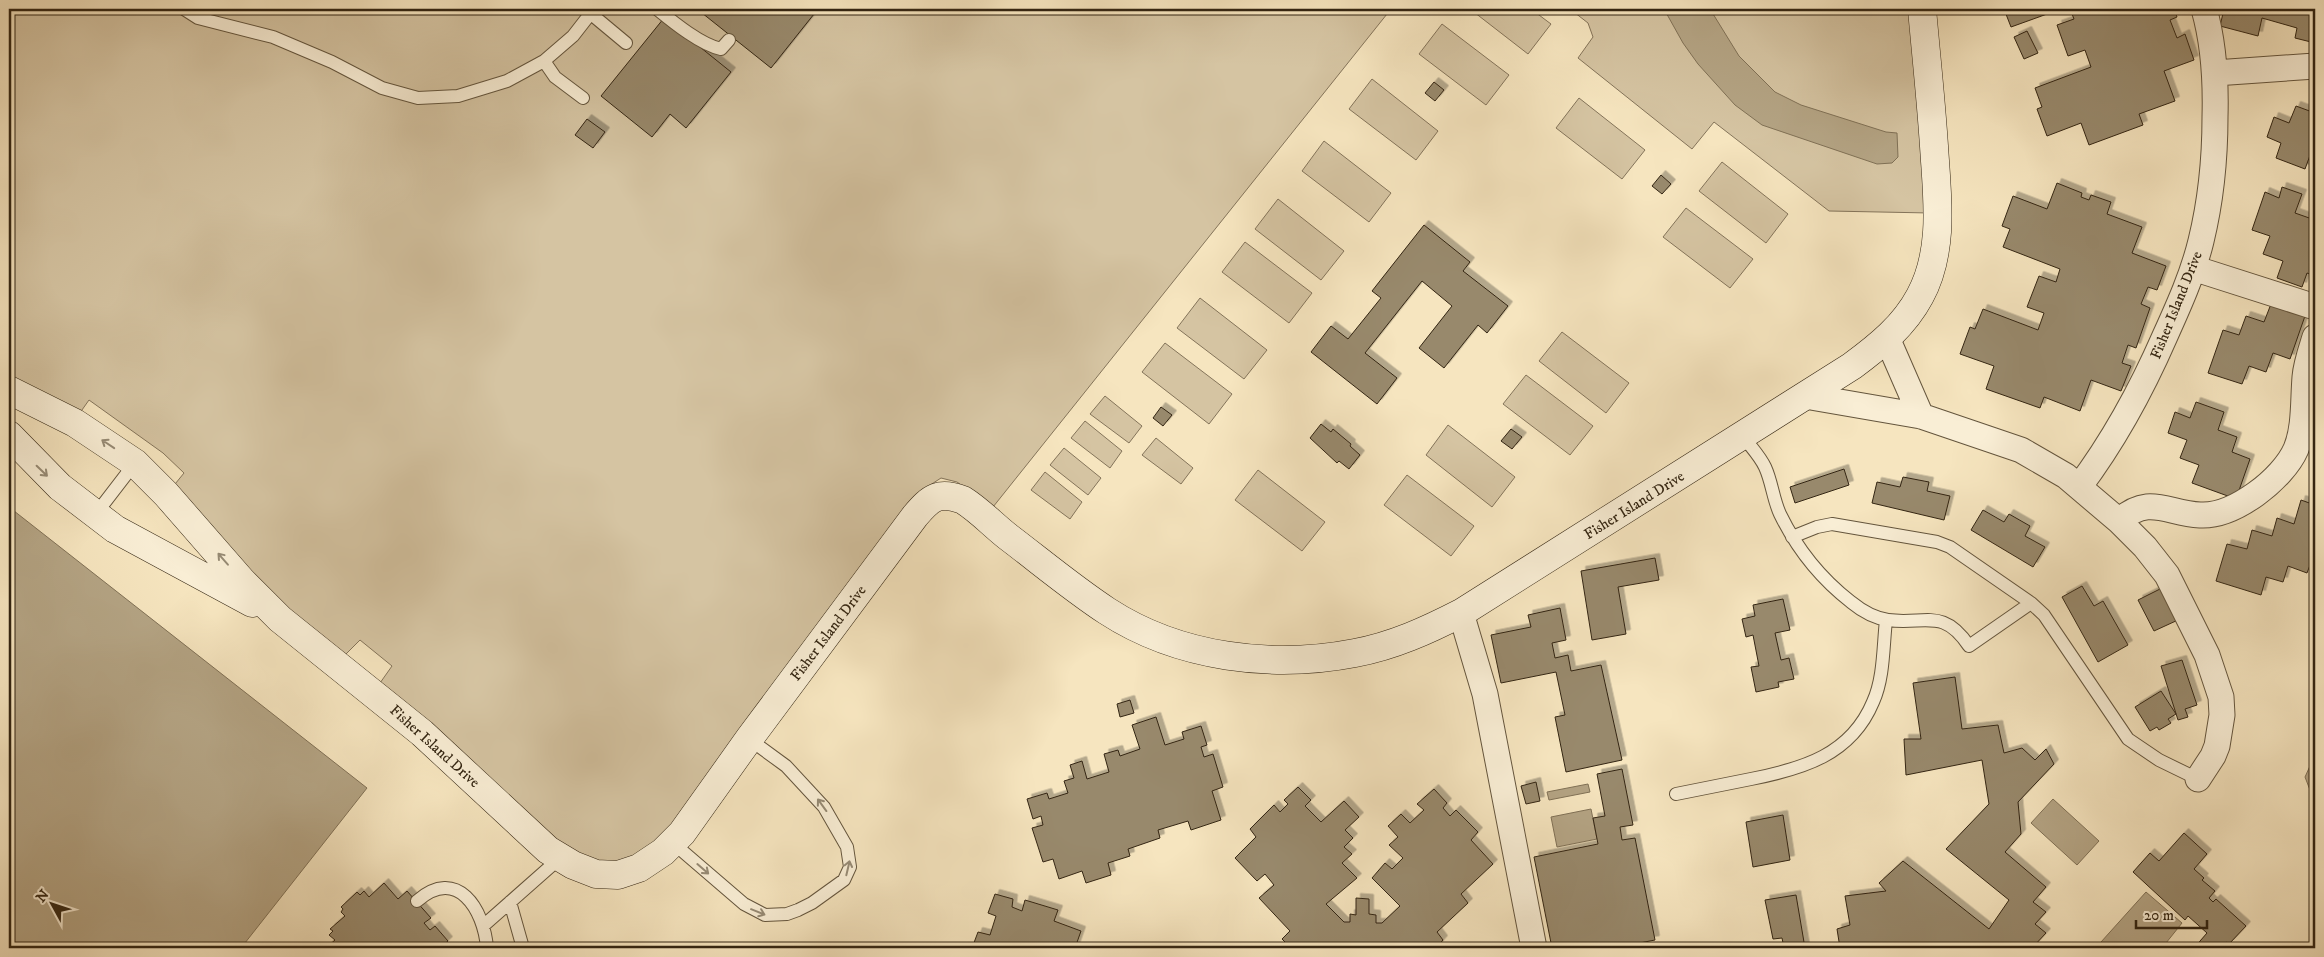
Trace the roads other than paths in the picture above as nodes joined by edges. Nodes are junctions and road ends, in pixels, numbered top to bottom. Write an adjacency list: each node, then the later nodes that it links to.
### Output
1 (184, 9): 8 (lane)
2 (657, 9): 6 (lane)
3 (1922, 9): 15 (street, Fisher Island Drive)
4 (2204, 9): 10 (street, Fisher Island Drive)
5 (592, 11): 7 (lane); 8 (lane)
6 (729, 40)
7 (626, 43)
8 (544, 60): 11 (lane)
9 (2315, 66): 10 (street)
10 (2215, 73): 12 (street, Fisher Island Drive)
11 (583, 98)
12 (2193, 268): 13 (street); 22 (street, Fisher Island Drive)
13 (2315, 307)
14 (2315, 337): 24 (street)
15 (1887, 338): 16 (street, Fisher Island Drive); 18 (street)
16 (1805, 396): 18 (street); 20 (street, Fisher Island Drive)
17 (14, 402): 21 (street, Fisher Island Drive, one-way to 17)
18 (1921, 416): 22 (street)
19 (9, 435): 23 (street, Fisher Island Drive, one-way to 23)
20 (1742, 436): 26 (lane); 29 (street, Fisher Island Drive)
21 (134, 464): 23 (lane); 25 (street, Fisher Island Drive)
22 (2079, 487): 24 (street)
23 (95, 515): 27 (street, Fisher Island Drive)
24 (2118, 521): 33 (street)
25 (200, 532): 27 (street); 30 (street, Fisher Island Drive, one-way to 25)
26 (1792, 537): 28 (lane); 31 (lane)
27 (177, 562): 30 (street, Fisher Island Drive)
28 (2031, 604): 31 (lane); 33 (lane)
29 (1461, 612): 32 (street, Fisher Island Drive); 42 (street)
30 (280, 620): 36 (street, Fisher Island Drive)
31 (1886, 620): 34 (lane)
32 (749, 739): 35 (street, Fisher Island Drive); 35 (lane, one-way to 32)
33 (2198, 779)
34 (1676, 794)
35 (673, 842): 36 (street, Fisher Island Drive)
36 (560, 858): 38 (lane)
37 (416, 901): 39 (lane)
38 (510, 902): 39 (lane); 41 (lane)
39 (483, 926): 40 (lane)
40 (487, 948)
41 (523, 948)
42 (1534, 948)

